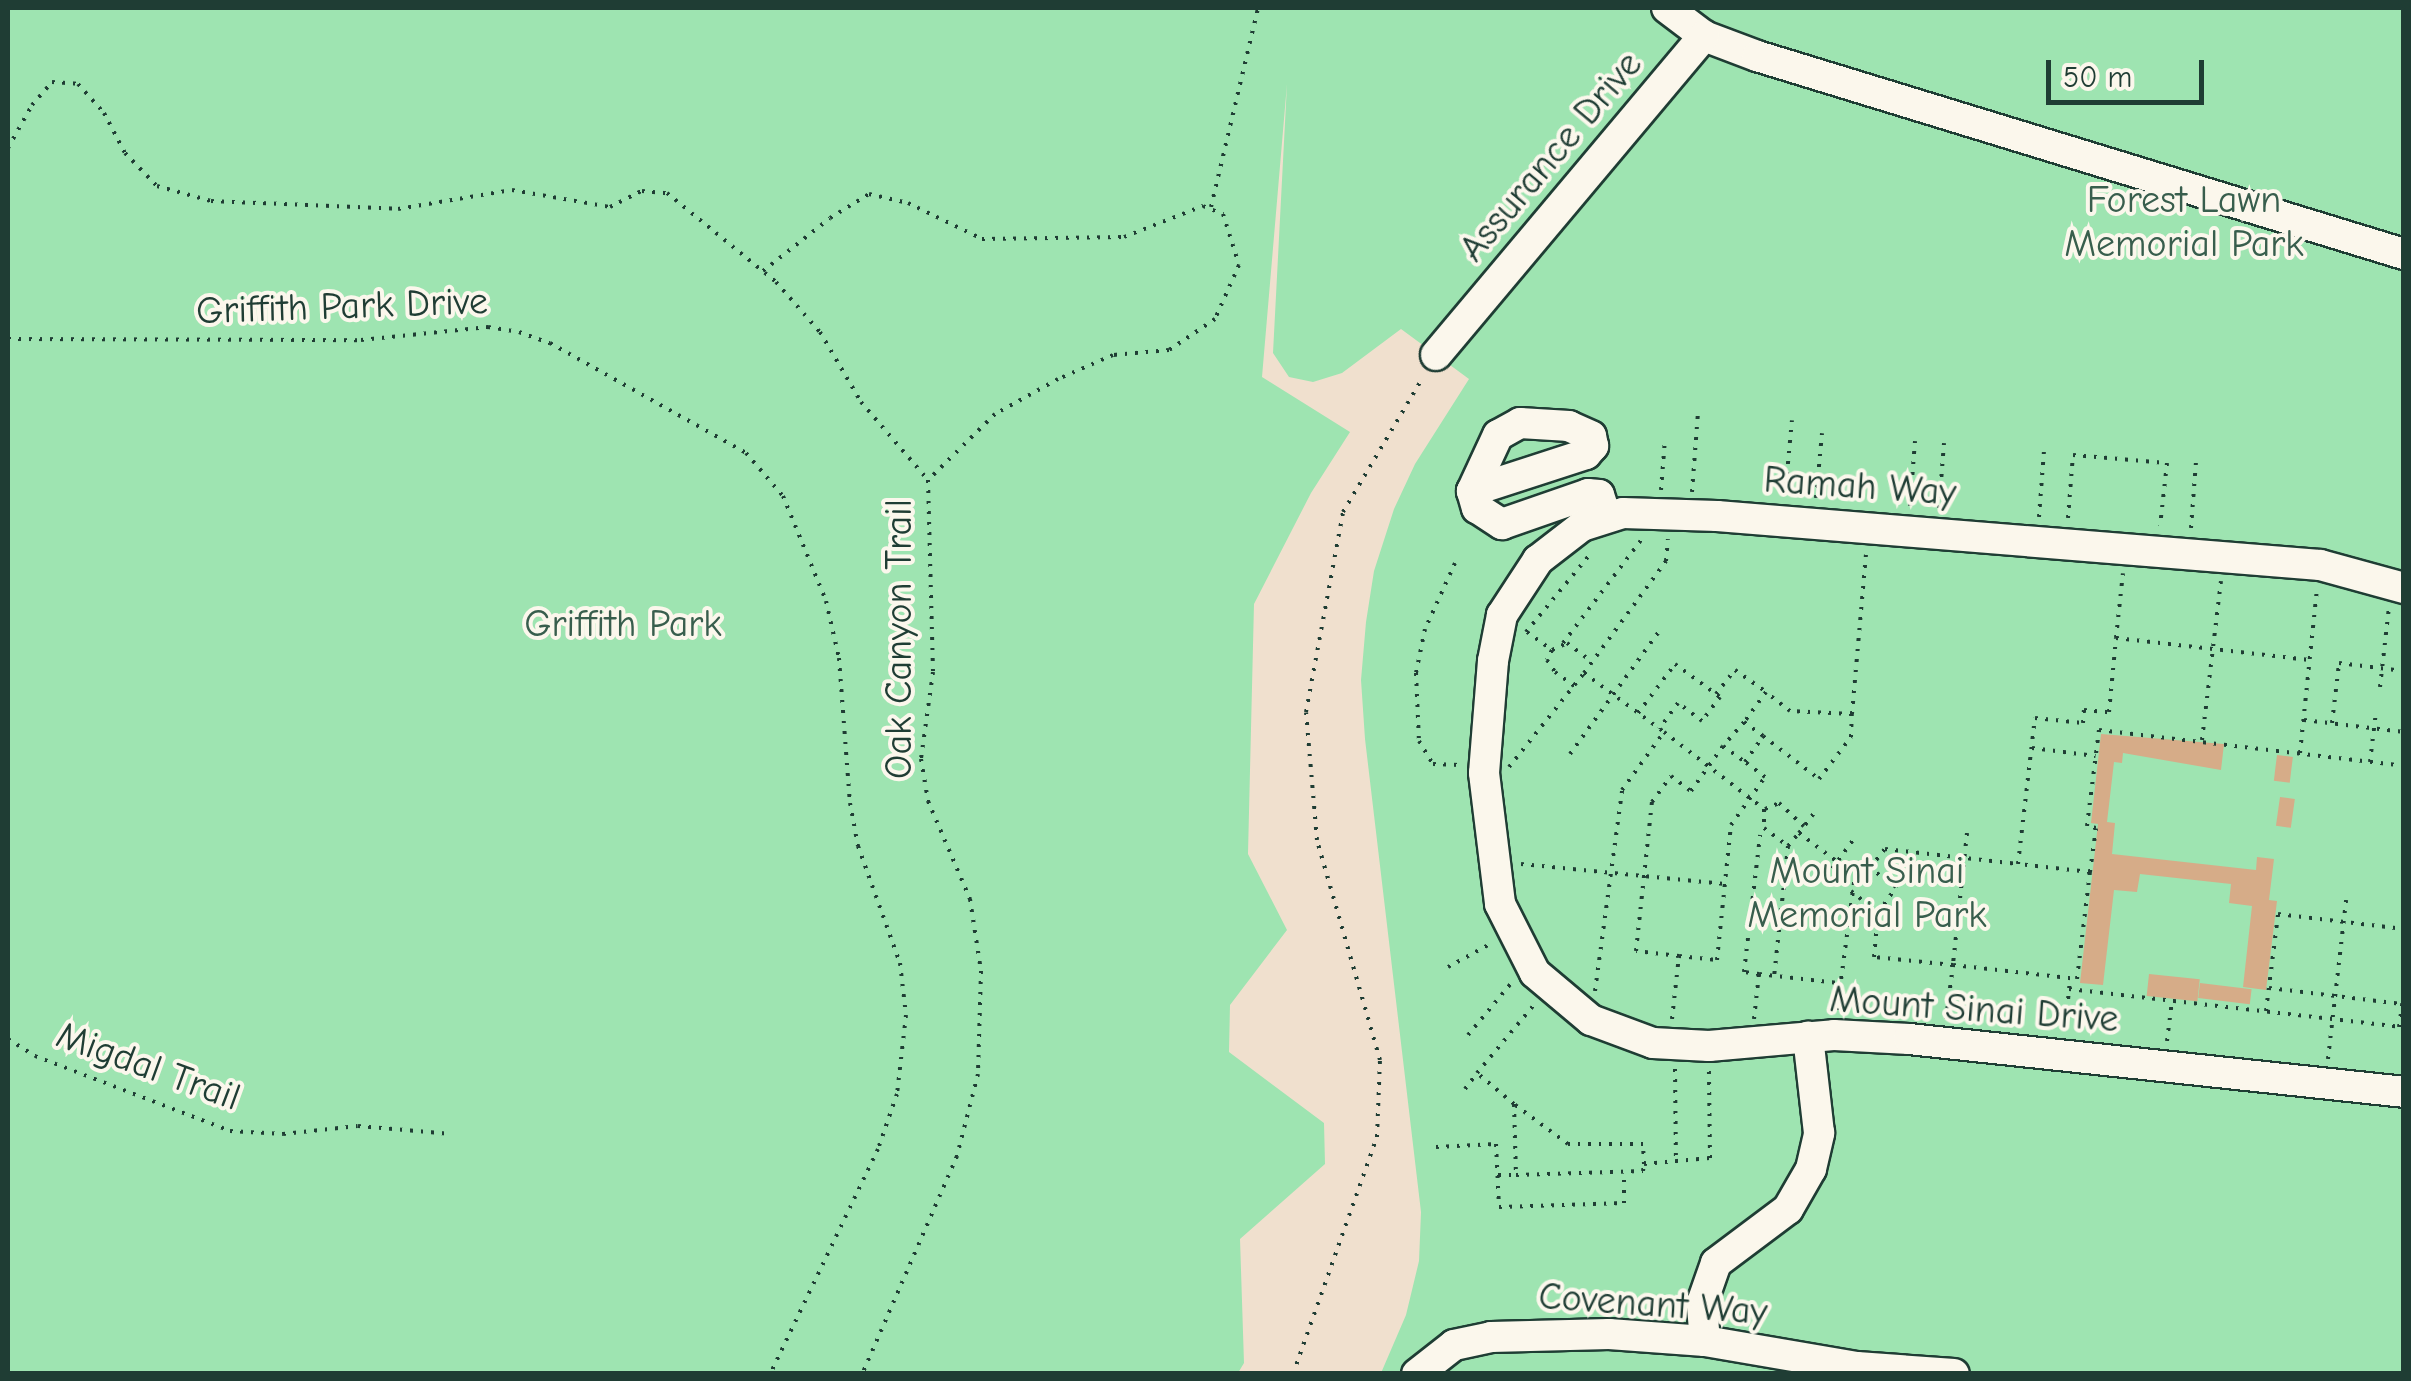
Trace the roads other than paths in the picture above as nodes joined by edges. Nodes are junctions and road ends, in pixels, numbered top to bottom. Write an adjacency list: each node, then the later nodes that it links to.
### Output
1 (1667, 8): 2 (lane)
2 (1704, 36): 3 (lane); 4 (lane, Assurance Drive)
3 (2404, 254)
4 (1436, 354)
5 (1472, 491): 6 (lane)
6 (1606, 518): 7 (lane, Ramah Way); 8 (lane, Ramah Way)
7 (2398, 586)
8 (1485, 782): 9 (lane, Mount Sinai Drive)
9 (1821, 1036): 10 (lane, Mount Sinai Drive); 11 (lane)
10 (2404, 1092)
11 (1704, 1341): 12 (lane, Covenant Way); 13 (lane, Covenant Way)
12 (1417, 1374)
13 (1954, 1374)

